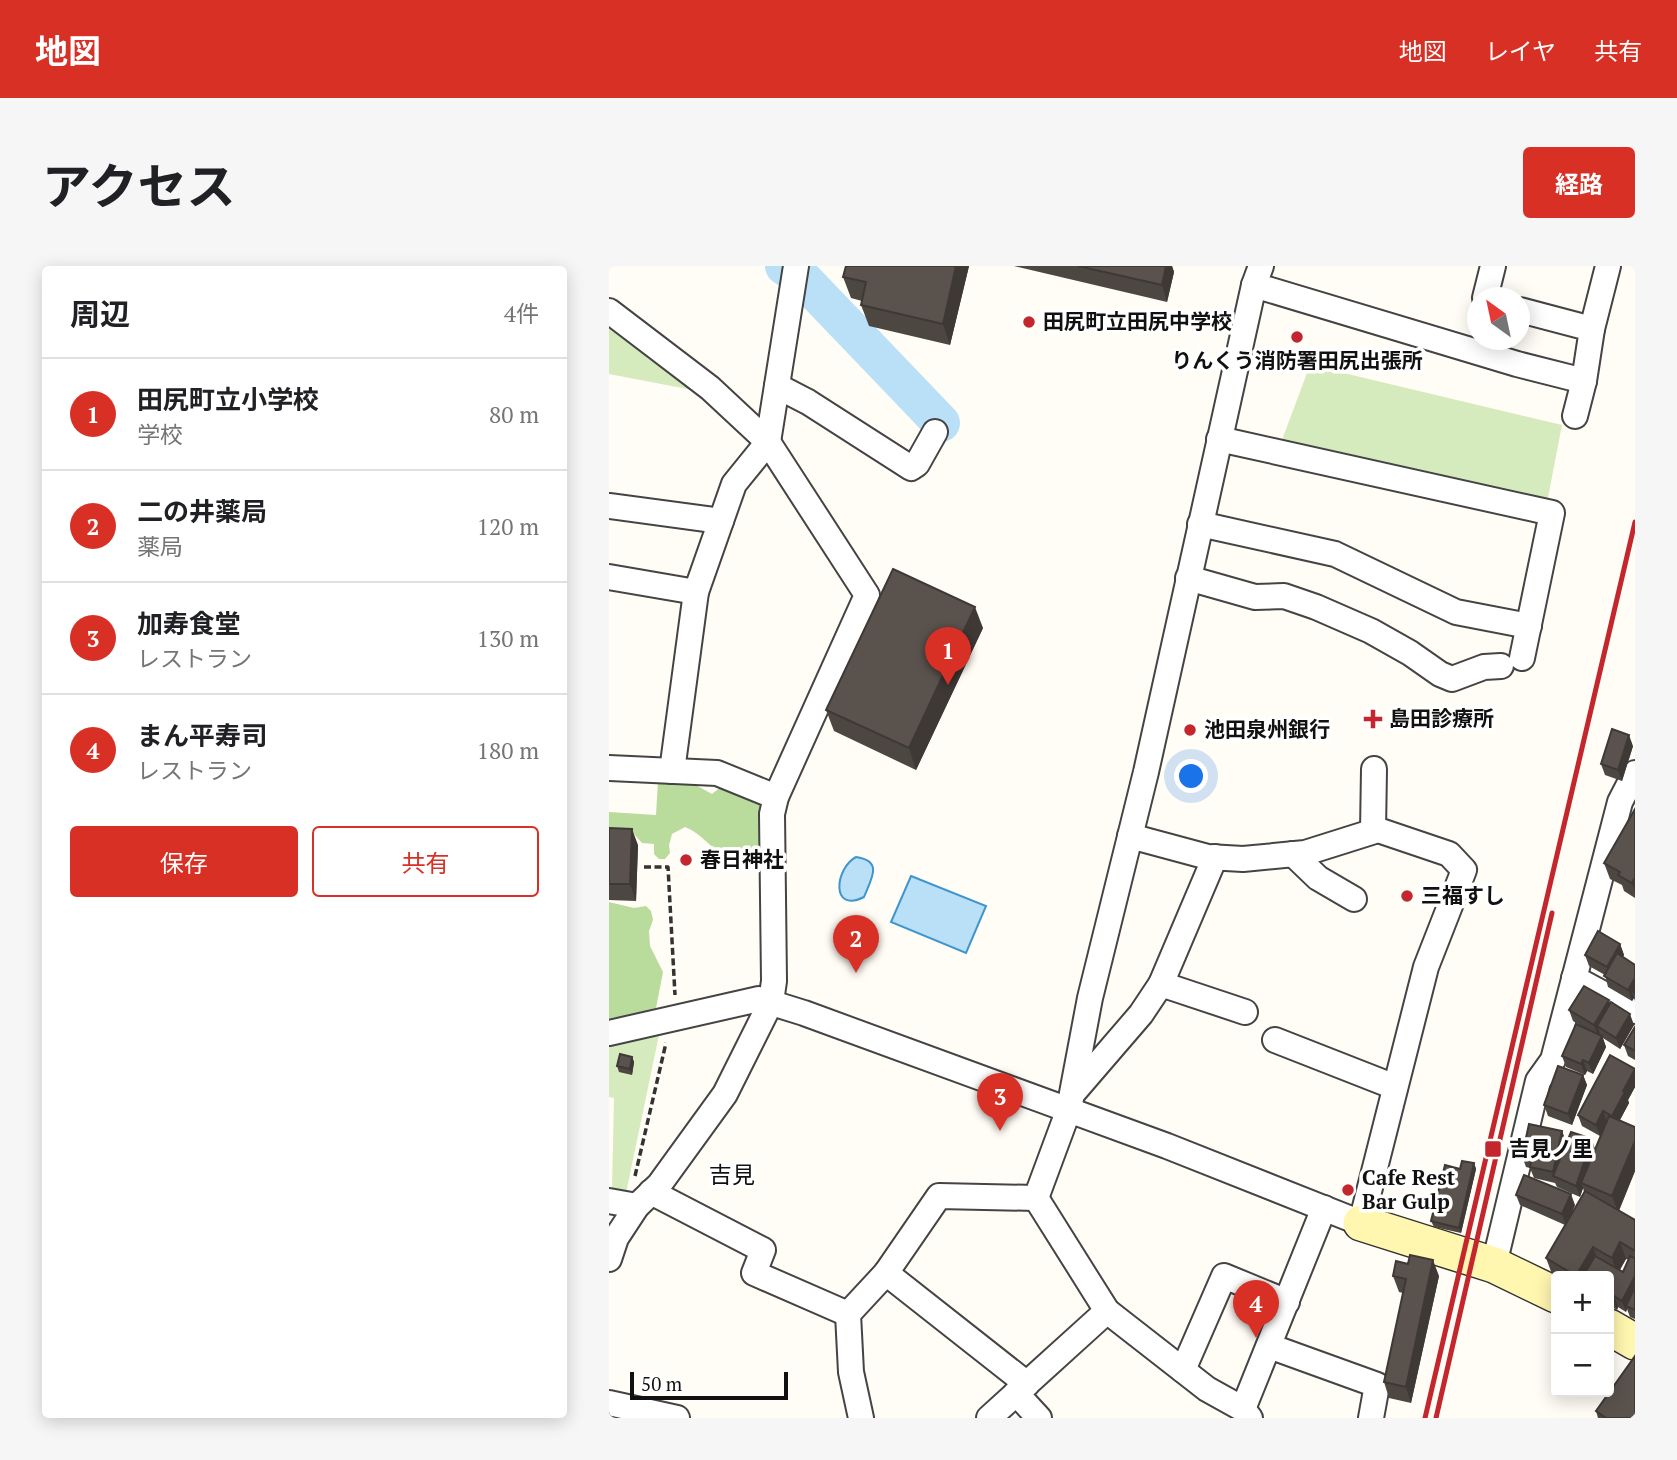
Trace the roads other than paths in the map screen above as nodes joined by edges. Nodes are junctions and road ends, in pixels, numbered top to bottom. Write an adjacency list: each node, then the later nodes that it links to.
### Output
1 (796, 266): 10 (street)
2 (1493, 266): 5 (street)
3 (1608, 266): 8 (street)
4 (1254, 272): 9 (street); 13 (street)
5 (1488, 287)
6 (609, 311): 14 (street)
7 (1530, 313): 8 (street)
8 (1593, 329): 9 (street)
9 (1584, 380): 11 (street)
10 (777, 386): 12 (street); 14 (street)
11 (1574, 416)
12 (935, 432)
13 (1219, 439): 17 (street); 21 (street)
14 (768, 442): 16 (street); 26 (street)
15 (609, 506): 16 (street)
16 (721, 521): 20 (street)
17 (1199, 524): 19 (street); 21 (street)
18 (609, 577): 20 (street)
19 (1188, 578): 21 (street); 28 (street)
20 (696, 592): 24 (street)
21 (1529, 626)
22 (609, 768): 24 (street)
23 (1374, 769): 27 (street)
24 (672, 771): 26 (street)
25 (1635, 773): 32 (street)
26 (776, 797): 34 (street)
27 (1373, 831): 29 (street); 39 (street)
28 (1130, 836): 30 (street); 40 (street)
29 (1293, 854): 30 (street); 31 (street)
30 (1215, 857): 33 (street)
31 (1354, 899)
32 (1574, 978): 36 (street); 46 (street)
33 (1161, 984): 35 (street); 40 (street)
34 (771, 1002): 37 (street); 40 (street); 42 (street)
35 (1245, 1012)
36 (1635, 1012)
37 (609, 1033)
38 (1275, 1040): 39 (street)
39 (1395, 1087): 44 (street)
40 (1071, 1101): 41 (street); 43 (street)
41 (1035, 1198): 47 (street); 50 (street)
42 (631, 1201): 45 (street); 51 (street)
43 (1324, 1208): 44 (street); 49 (street)
44 (1361, 1223): 46 (street)
45 (609, 1259)
46 (1494, 1265): 48 (street)
47 (886, 1273): 51 (street); 56 (street)
48 (1551, 1293)
49 (1287, 1302): 53 (street); 55 (street)
50 (1107, 1311): 55 (street); 56 (street)
51 (848, 1314): 60 (street)
52 (1614, 1332): 54 (street)
53 (1269, 1346): 58 (street); 63 (street)
54 (1633, 1355)
55 (1182, 1370): 58 (street)
56 (1022, 1388): 61 (street); 62 (street)
57 (609, 1403): 59 (street)
58 (1247, 1413)
59 (677, 1418)
60 (861, 1418)
61 (989, 1418)
62 (1039, 1418)
63 (1371, 1418)

